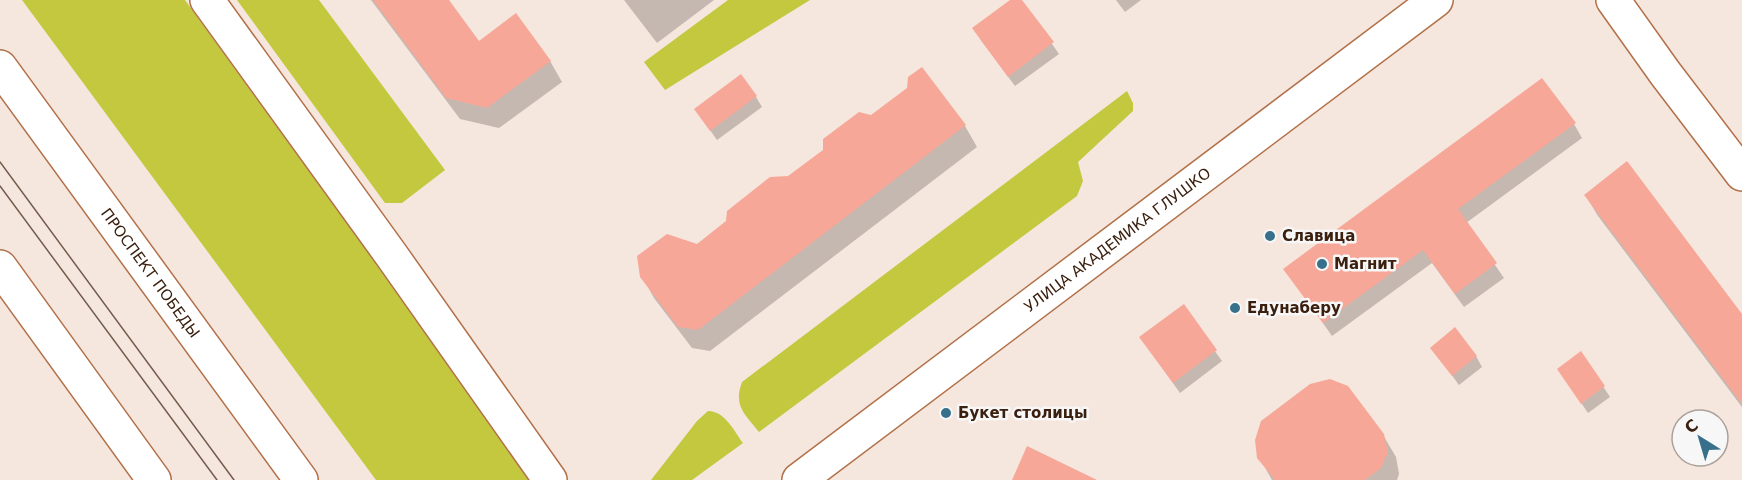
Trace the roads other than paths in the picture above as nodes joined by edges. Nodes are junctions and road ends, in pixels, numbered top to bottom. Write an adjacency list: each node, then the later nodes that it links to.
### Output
1 (207, 0): 9 (street)
2 (1436, 0): 10 (street, УЛИЦА АКАДЕМИКА ГЛУШКО)
3 (1613, 0): 5 (street)
4 (0, 67): 8 (street, ПРОСПЕКТ ПОБЕДЫ)
5 (1742, 174)
6 (0, 267): 7 (street)
7 (154, 480)
8 (301, 480)
9 (550, 480)
10 (799, 480)

